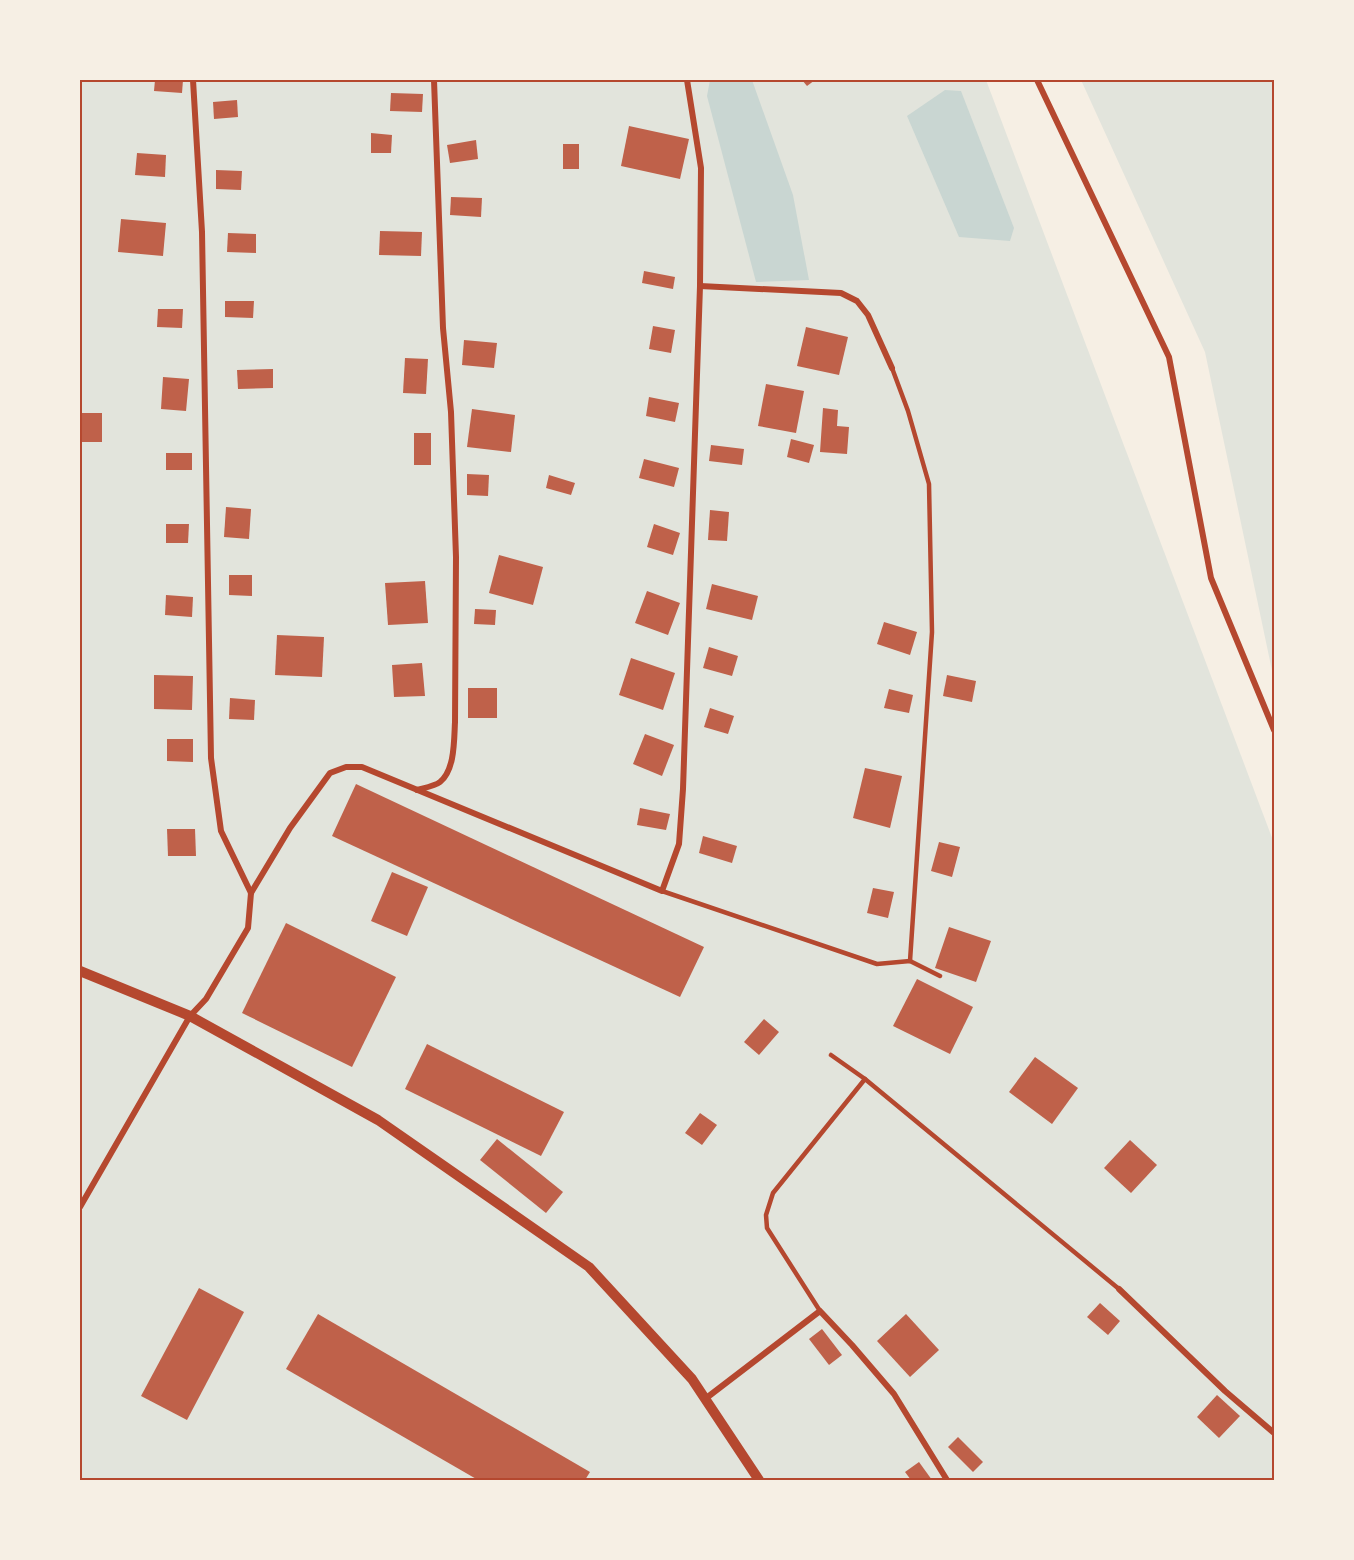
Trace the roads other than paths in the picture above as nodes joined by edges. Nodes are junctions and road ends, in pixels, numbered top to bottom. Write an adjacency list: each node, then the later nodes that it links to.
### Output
1 (193, 80): 10 (street)
2 (434, 80): 8 (street)
3 (687, 80): 5 (street)
4 (1037, 80): 7 (street)
5 (700, 286): 6 (street); 9 (street)
6 (892, 368): 11 (lane)
7 (1275, 730)
8 (417, 790): 9 (street); 10 (street)
9 (662, 891): 11 (lane)
10 (251, 893): 14 (street)
11 (910, 961): 13 (lane)
12 (80, 971): 14 (street)
13 (940, 976)
14 (190, 1016): 17 (street); 20 (street)
15 (831, 1055): 16 (lane)
16 (865, 1079): 18 (lane); 19 (lane)
17 (80, 1207)
18 (1119, 1289): 21 (street)
19 (820, 1311): 20 (street); 23 (street)
20 (705, 1399): 22 (street)
21 (1275, 1433)
22 (759, 1480)
23 (947, 1480)

